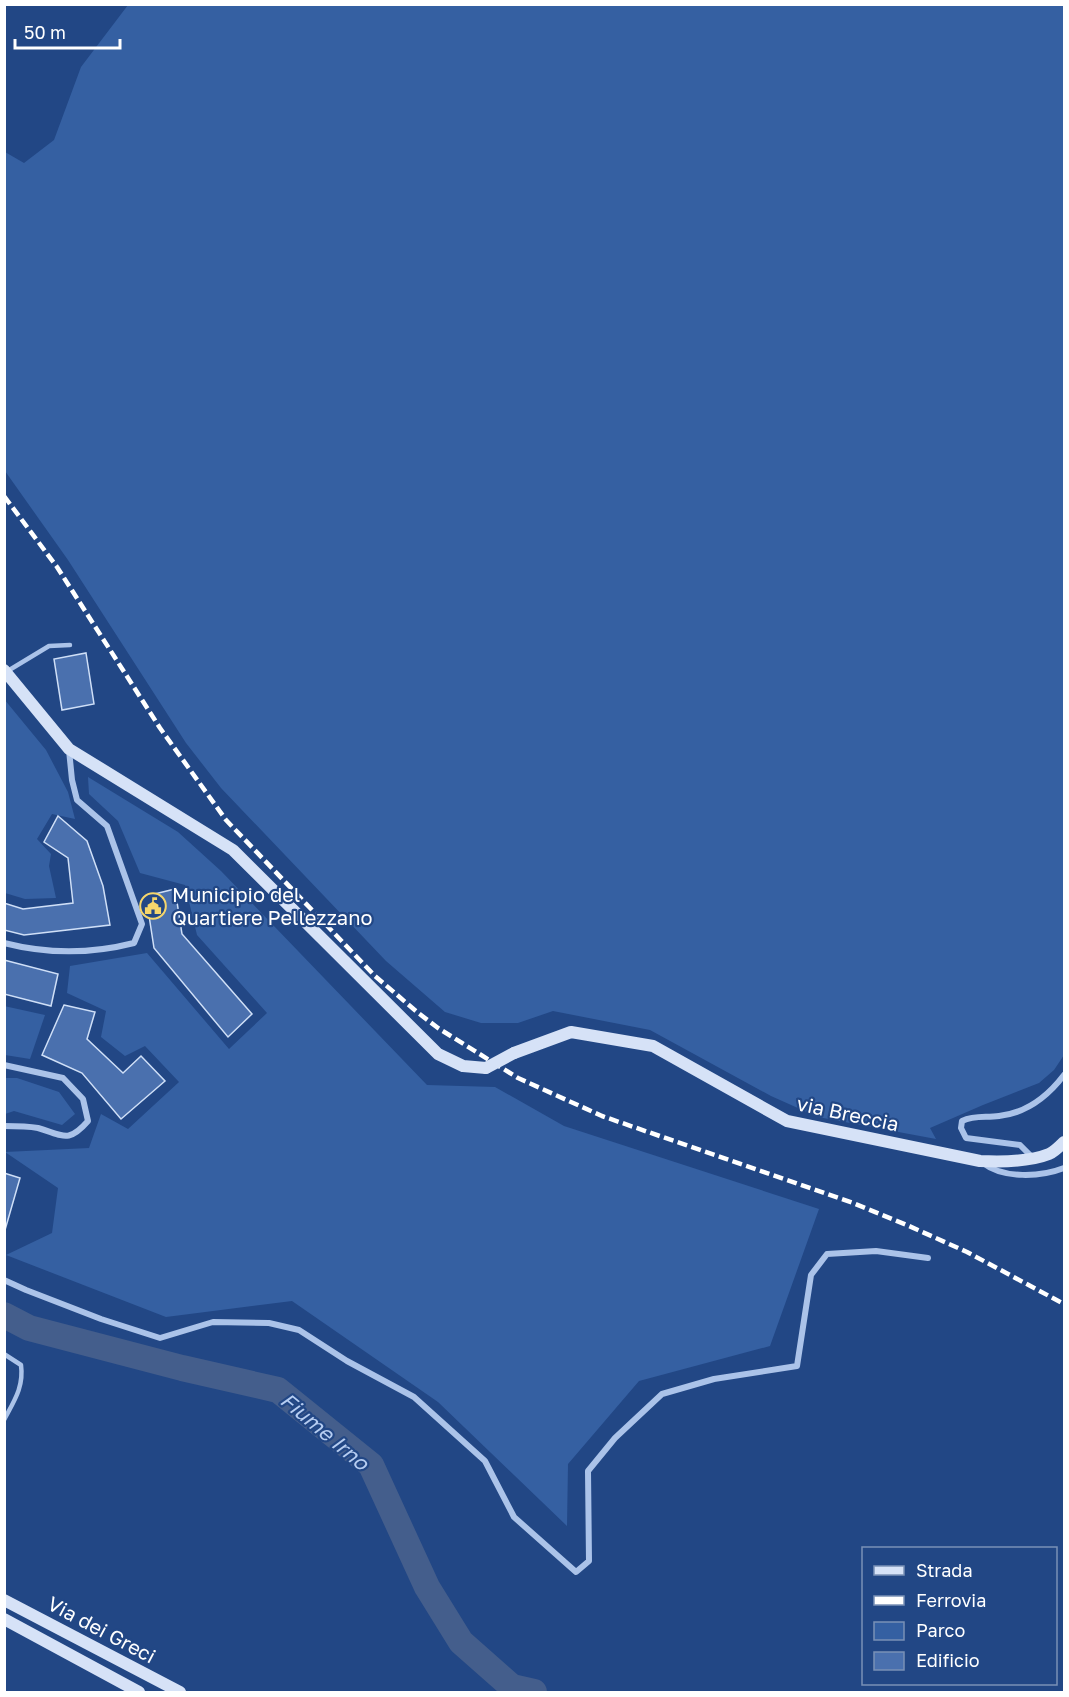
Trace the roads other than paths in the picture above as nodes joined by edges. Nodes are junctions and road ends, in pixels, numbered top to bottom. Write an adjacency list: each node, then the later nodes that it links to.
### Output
1 (70, 645): 2 (lane)
2 (5, 671): 3 (street)
3 (69, 749): 4 (street); 10 (street, via Breccia, bridge)
4 (4, 943)
5 (4, 1065): 7 (street)
6 (1065, 1075): 9 (street)
7 (4, 1126)
8 (1065, 1142): 9 (street, via Breccia)
9 (1033, 1158): 10 (street, via Breccia)
10 (980, 1161): 11 (street)
11 (1065, 1168)
12 (928, 1258): 13 (street)
13 (4, 1280)
14 (4, 1354): 15 (lane)
15 (4, 1420)
16 (4, 1600): 19 (street, Via dei Greci)
17 (4, 1619): 18 (street, Via dei Greci)
18 (139, 1692)
19 (180, 1692)

